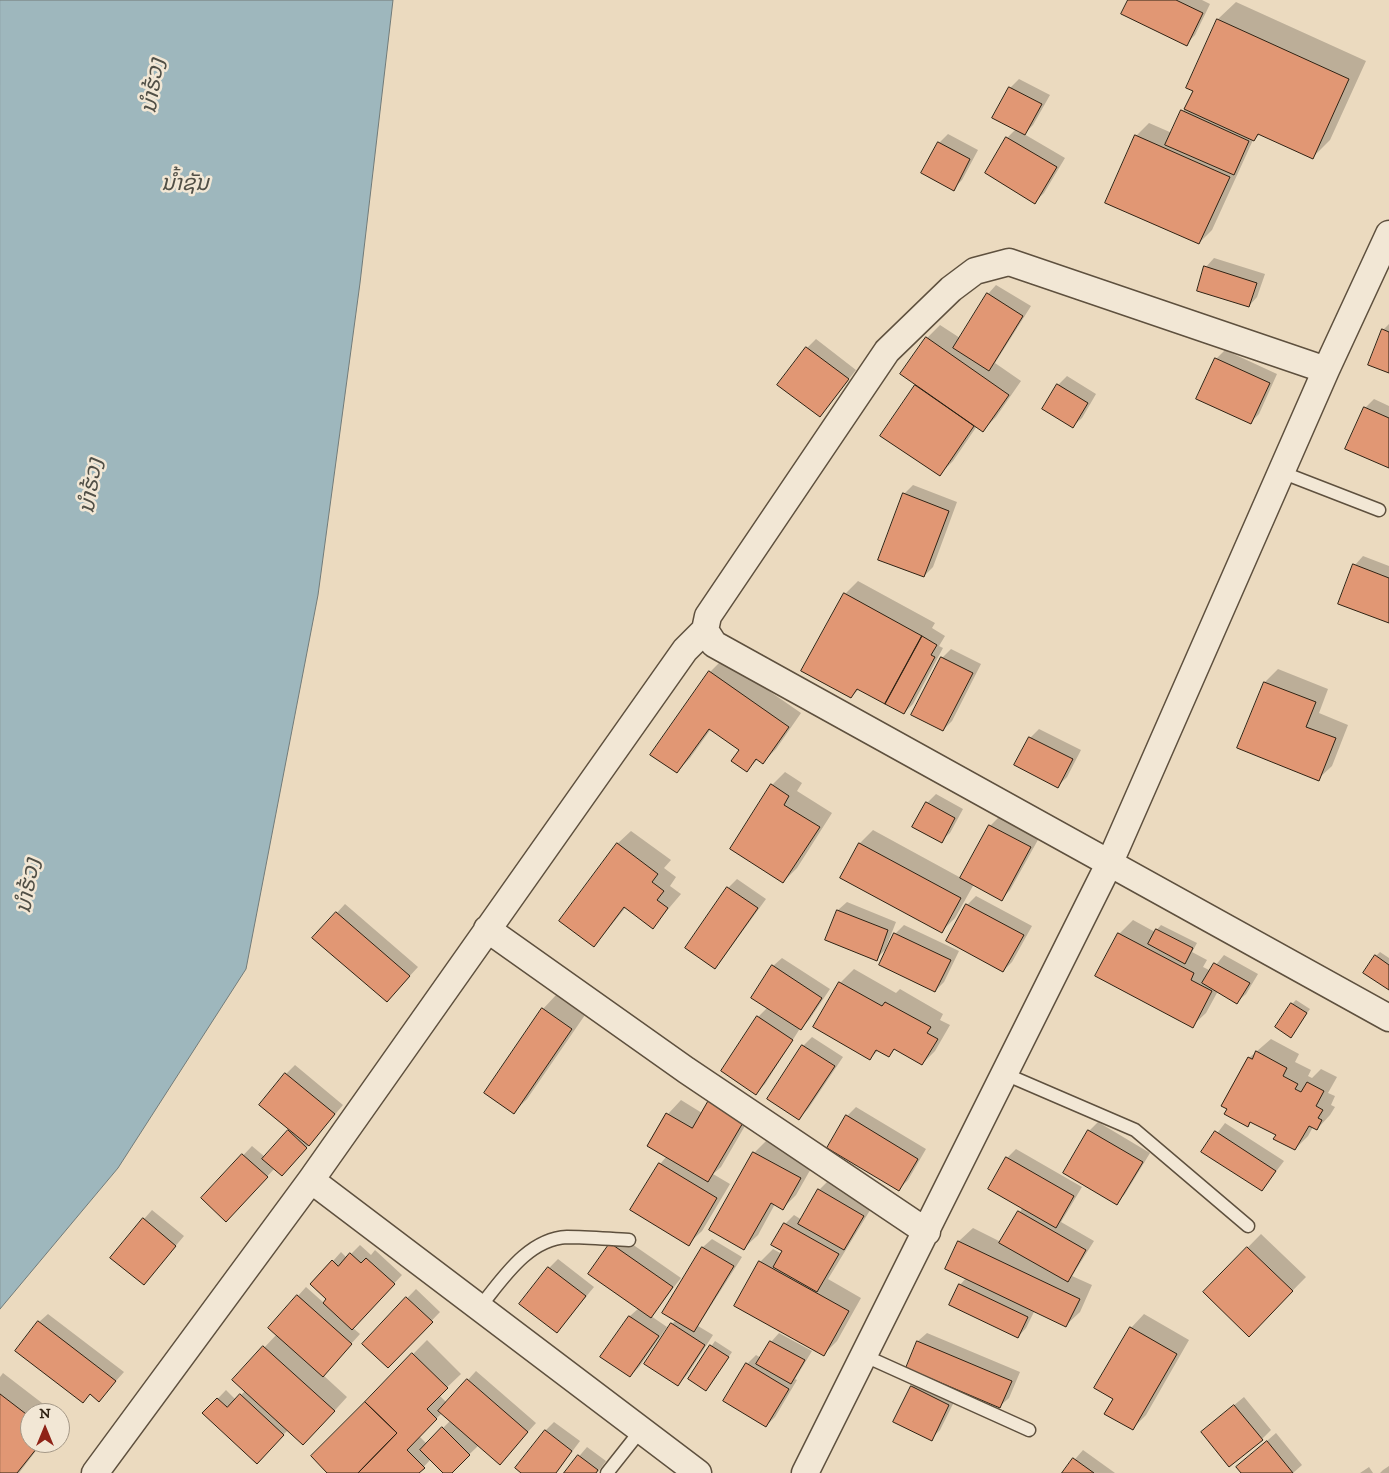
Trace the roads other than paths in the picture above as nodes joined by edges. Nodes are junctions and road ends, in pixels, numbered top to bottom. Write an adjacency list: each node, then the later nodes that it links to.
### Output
1 (1389, 234): 2 (street)
2 (1326, 370): 3 (street); 5 (street)
3 (1282, 472): 4 (lane); 6 (street)
4 (1379, 510)
5 (705, 630): 6 (street); 7 (street)
6 (1110, 862): 8 (street); 9 (street)
7 (487, 928): 10 (street); 12 (street)
8 (1389, 1018)
9 (1005, 1074): 11 (lane); 12 (street)
10 (311, 1180): 14 (street); 18 (street)
11 (1248, 1226)
12 (926, 1232): 15 (street)
13 (629, 1240): 14 (lane)
14 (479, 1308): 16 (street)
15 (865, 1356): 17 (lane); 21 (street)
16 (641, 1430): 19 (lane); 20 (street)
17 (1029, 1430)
18 (95, 1473)
19 (607, 1473)
20 (698, 1473)
21 (805, 1473)

